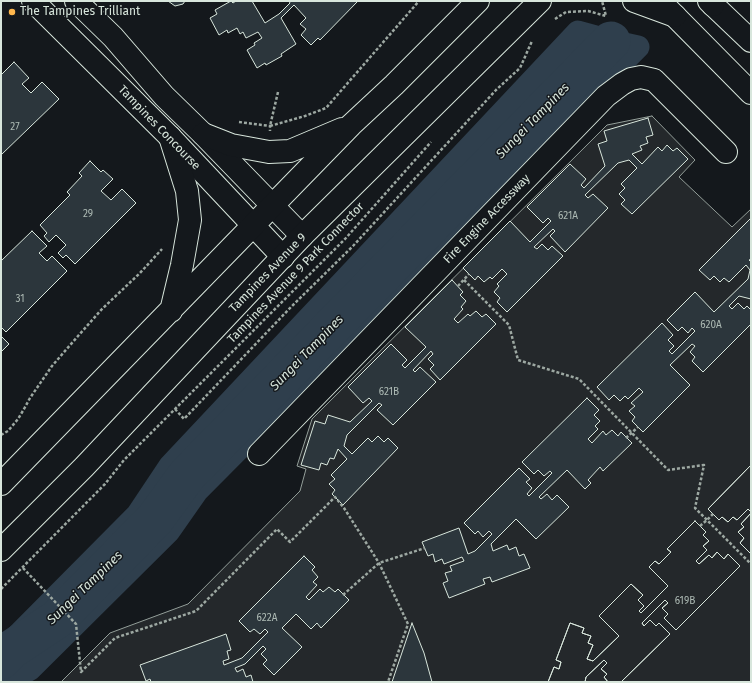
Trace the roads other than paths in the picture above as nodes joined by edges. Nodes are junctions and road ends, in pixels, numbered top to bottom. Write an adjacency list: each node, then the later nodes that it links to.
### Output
1 (34, 1): 12 (main road, Tampines Concourse)
2 (76, 1): 11 (main road)
3 (478, 1): 10 (main road)
4 (634, 1): 7 (main road)
5 (541, 2): 16 (main road, Tampines Avenue 9)
6 (712, 2): 8 (main road)
7 (668, 8): 9 (main road)
8 (751, 41)
9 (751, 93)
10 (352, 125): 11 (main road); 14 (main road)
11 (203, 134): 14 (main road)
12 (170, 137): 15 (main road, Tampines Concourse); 18 (main road)
13 (726, 152): 19 (main road, Fire Engine Accessway)
14 (273, 206): 15 (main road); 16 (main road)
15 (254, 226): 17 (main road, Tampines Concourse); 18 (main road)
16 (302, 236): 17 (main road, Tampines Avenue 9)
17 (283, 257): 21 (main road, Tampines Avenue 9)
18 (171, 311): 20 (main road)
19 (259, 454)
20 (1, 484)
21 (1, 550)

